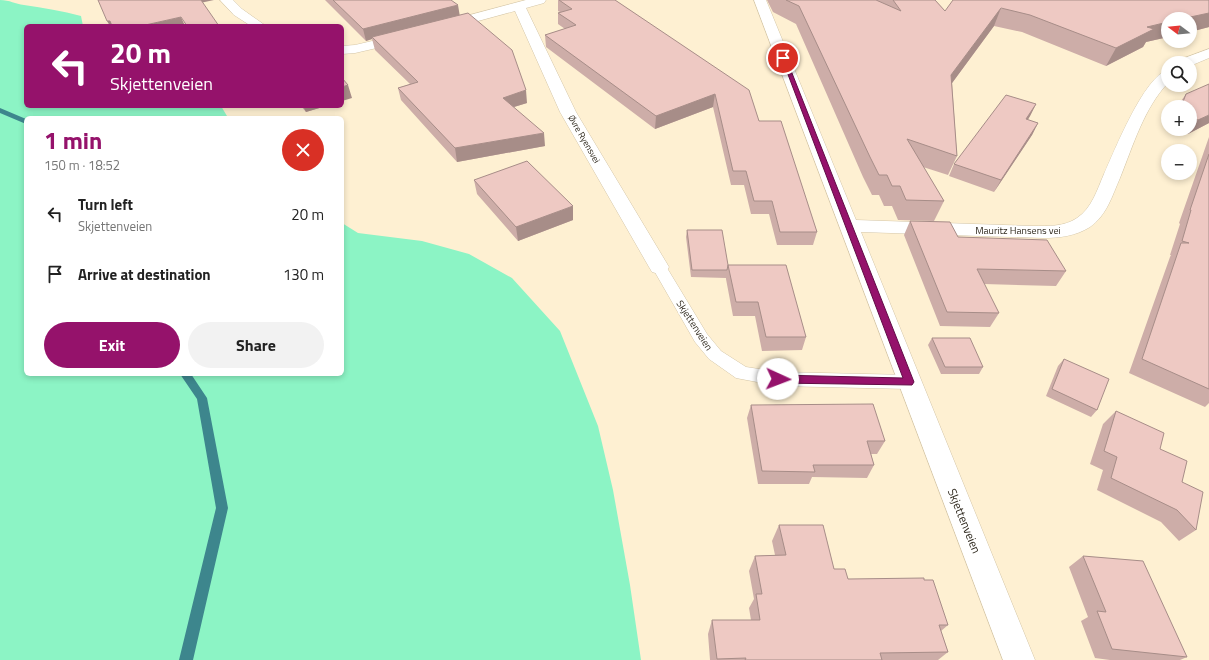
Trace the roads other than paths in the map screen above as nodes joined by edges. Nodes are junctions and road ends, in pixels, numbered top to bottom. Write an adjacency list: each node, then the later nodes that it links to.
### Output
1 (226, 0): 5 (street)
2 (540, 0): 4 (street)
3 (760, 0): 12 (street, Skjettenveien)
4 (519, 6): 6 (street); 13 (street, Øvre Ryensvei)
5 (257, 24)
6 (435, 29)
7 (413, 35): 8 (street)
8 (344, 50)
9 (1209, 53): 10 (street)
10 (1197, 58)
11 (1161, 81): 12 (street, Mauritz Hansens vei)
12 (849, 226): 14 (street, Skjettenveien)
13 (659, 267): 14 (lane, Skjettenveien)
14 (909, 382): 15 (street, Skjettenveien)
15 (1019, 660)

